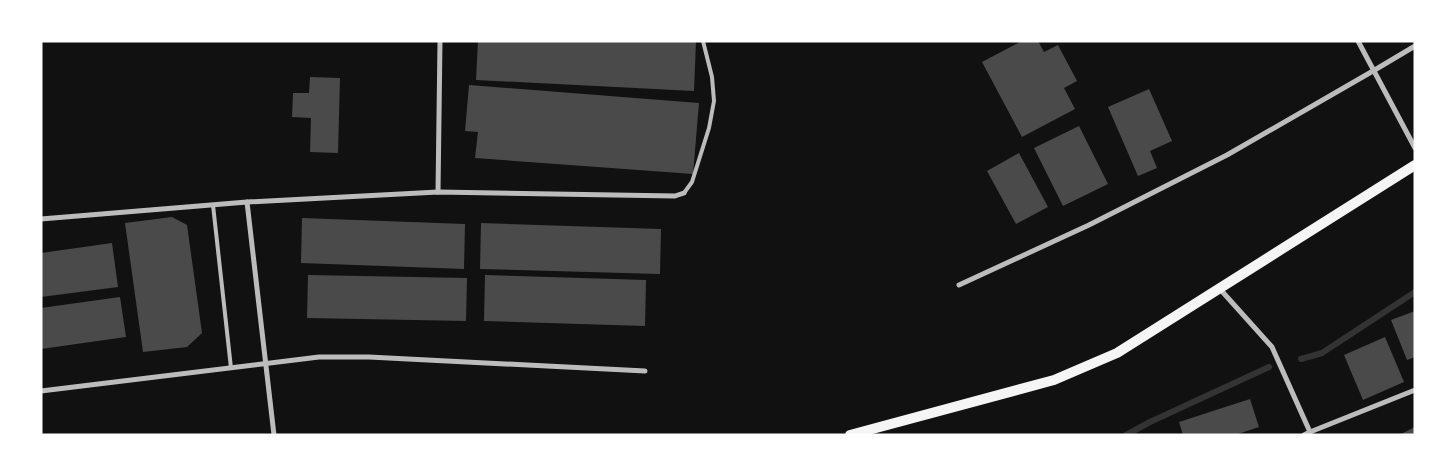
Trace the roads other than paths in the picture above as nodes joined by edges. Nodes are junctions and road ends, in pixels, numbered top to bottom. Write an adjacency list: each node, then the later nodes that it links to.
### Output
1 (440, 41): 8 (street)
2 (703, 41): 9 (lane)
3 (1358, 41): 5 (street)
4 (1415, 46): 5 (street)
5 (1373, 71): 6 (street); 13 (street)
6 (1415, 148)
7 (1415, 165): 14 (main road)
8 (438, 192): 9 (street); 10 (street)
9 (684, 193)
10 (247, 202): 11 (street); 15 (street)
11 (213, 205): 12 (street); 16 (lane)
12 (41, 219)
13 (959, 285)
14 (1219, 288): 20 (street); 22 (main road)
15 (266, 363): 16 (street); 17 (street); 21 (street)
16 (231, 368): 19 (street)
17 (645, 371)
18 (1415, 390): 20 (street)
19 (41, 391)
20 (1310, 432): 23 (street)
21 (274, 435)
22 (850, 435)
23 (1304, 435)

